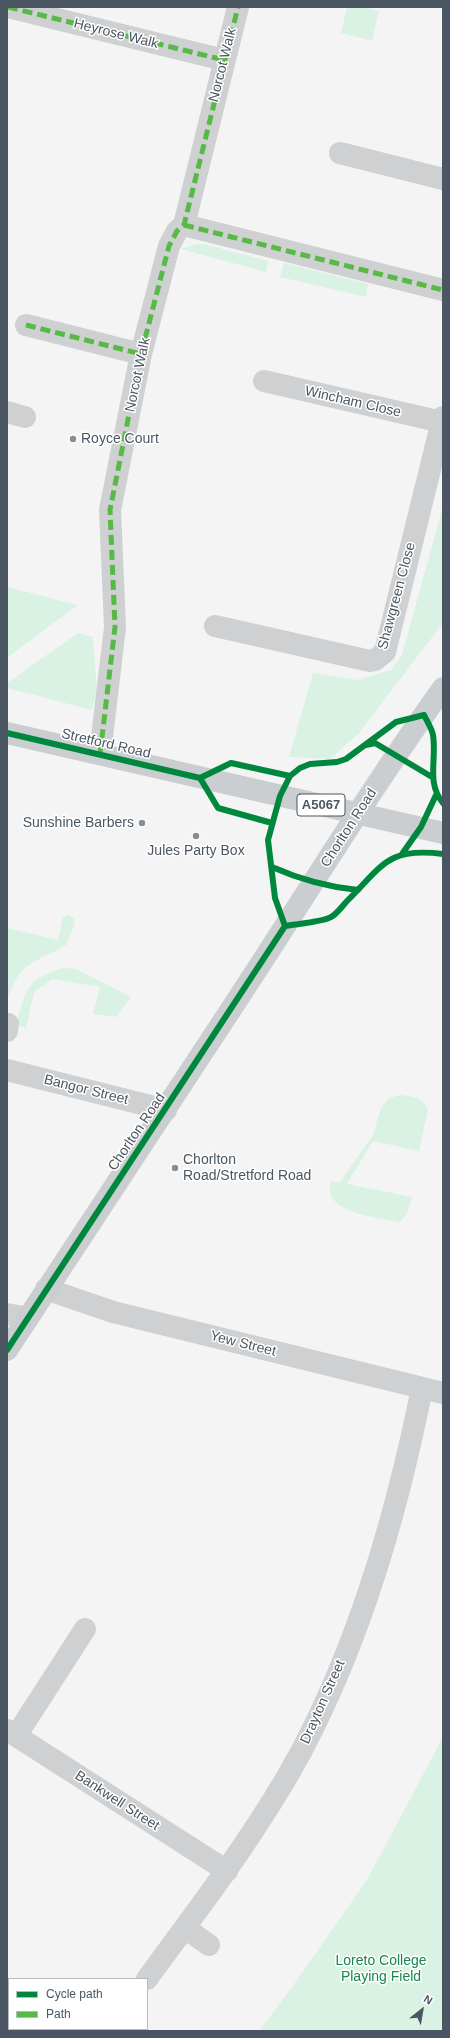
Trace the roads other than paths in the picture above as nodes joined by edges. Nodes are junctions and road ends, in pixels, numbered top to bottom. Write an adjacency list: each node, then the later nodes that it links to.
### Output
1 (8, 7): 3 (street, Heyrose Walk)
2 (238, 7): 3 (street, Norcot Walk)
3 (224, 60): 6 (street, Norcot Walk)
4 (340, 153): 5 (street)
5 (443, 179)
6 (184, 225): 7 (street); 9 (street, Norcot Walk)
7 (443, 290)
8 (26, 325): 9 (street)
9 (142, 354): 15 (street, Norcot Walk)
10 (264, 381): 11 (street, Wincham Close)
11 (442, 420): 12 (street, Shawgreen Close)
12 (215, 626)
13 (443, 688): 16 (main road, Chorlton Road / A5067)
14 (7, 733): 15 (main road, Stretford Road / A5067)
15 (100, 754): 16 (main road, Stretford Road / A5067)
16 (358, 813): 17 (main road, Stretford Road / A5067); 19 (main road, Chorlton Road)
17 (443, 833)
18 (7, 1070): 19 (street, Bangor Street)
19 (166, 1110): 20 (main road, Chorlton Road)
20 (46, 1289): 21 (main road, Chorlton Road); 23 (street, Yew Street)
21 (17, 1316): 22 (main road, Chorlton Road)
22 (7, 1350)
23 (422, 1388): 24 (street, Yew Street); 27 (street, Drayton Street)
24 (443, 1393)
25 (85, 1629): 26 (street)
26 (11, 1733): 27 (street, Bankwell Street)
27 (227, 1871): 28 (street, Drayton Street)
28 (185, 1928): 29 (street); 30 (street, Drayton Street)
29 (209, 1945)
30 (148, 1978)

